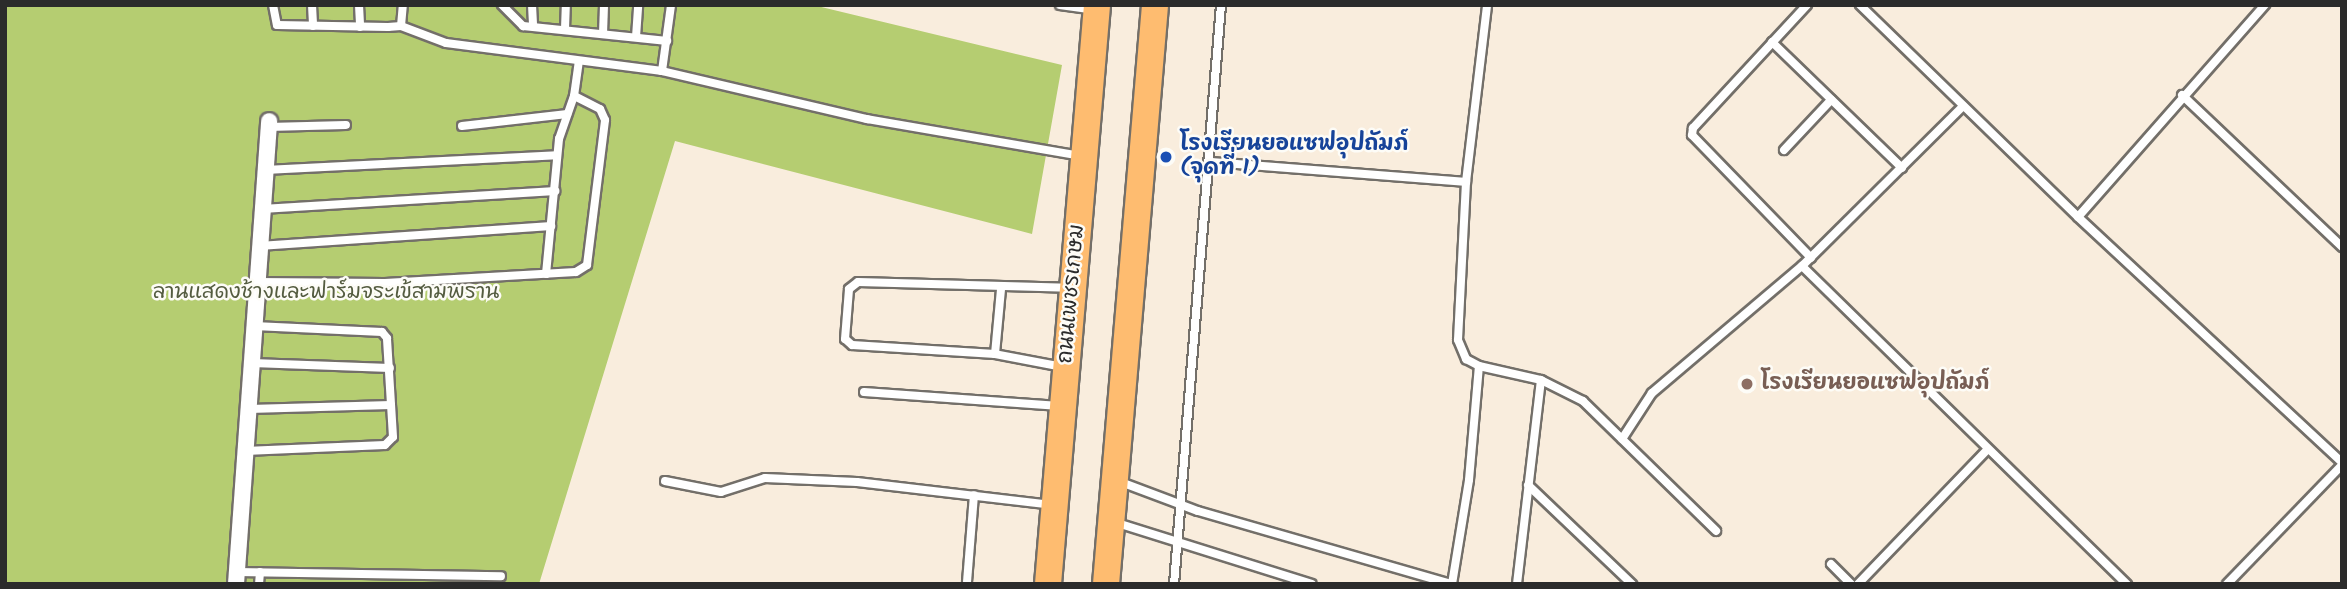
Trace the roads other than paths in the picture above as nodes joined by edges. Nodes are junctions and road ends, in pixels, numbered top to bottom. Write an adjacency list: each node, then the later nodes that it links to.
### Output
1 (273, 5): 19 (lane)
2 (312, 5): 19 (lane)
3 (359, 5): 20 (lane)
4 (402, 5): 21 (lane)
5 (502, 5): 22 (lane)
6 (532, 5): 22 (lane)
7 (566, 5): 23 (lane)
8 (604, 5): 24 (lane)
9 (638, 5): 25 (lane)
10 (671, 5): 26 (lane)
11 (1060, 5): 18 (lane)
12 (1155, 5): 72 (main road)
13 (1221, 5): 41 (lane)
14 (1487, 5): 44 (lane)
15 (1807, 5): 27 (lane)
16 (1860, 5): 33 (lane)
17 (2265, 5): 30 (lane)
18 (1097, 8): 40 (main road, ถนนเพชรเกษม)
19 (313, 26): 20 (lane)
20 (360, 26): 21 (lane)
21 (401, 26): 28 (lane)
22 (533, 26): 23 (lane)
23 (565, 29): 24 (lane)
24 (603, 34): 25 (lane)
25 (636, 37): 26 (lane)
26 (667, 41): 29 (lane)
27 (1772, 42): 32 (lane); 51 (lane)
28 (579, 62): 29 (lane); 31 (lane)
29 (662, 71): 40 (lane)
30 (2182, 95): 47 (lane); 50 (lane)
31 (574, 96): 34 (lane); 53 (lane)
32 (1831, 100): 38 (lane); 42 (lane)
33 (1963, 106): 42 (lane); 47 (lane)
34 (568, 114): 37 (lane); 39 (lane)
35 (269, 124): 36 (lane); 43 (street)
36 (346, 125)
37 (462, 126)
38 (1784, 150)
39 (557, 155): 43 (lane); 45 (lane)
40 (1084, 157): 55 (main road, ถนนเพชรเกษม)
41 (1212, 162): 44 (lane); 76 (lane)
42 (1902, 168): 51 (lane)
43 (265, 170): 46 (street)
44 (1466, 182): 60 (lane)
45 (555, 191): 46 (lane); 48 (lane)
46 (262, 209): 49 (street)
47 (2078, 217): 71 (lane)
48 (551, 226): 49 (lane); 53 (lane)
49 (259, 246): 54 (street)
50 (2342, 247)
51 (1811, 258): 52 (lane)
52 (1802, 266): 68 (lane); 69 (lane)
53 (546, 274): 54 (lane)
54 (256, 282): 57 (street)
55 (1072, 288): 56 (lane); 61 (main road, ถนนเพชรเกษม)
56 (1001, 289): 58 (lane); 58 (lane)
57 (254, 326): 59 (street); 62 (lane)
58 (995, 354): 61 (lane)
59 (252, 363): 62 (lane); 67 (street)
60 (1479, 366): 63 (lane); 91 (lane)
61 (1065, 367): 66 (main road, ถนนเพชรเกษม)
62 (390, 368): 65 (lane)
63 (1541, 380): 68 (lane); 74 (lane)
64 (864, 392): 66 (lane)
65 (391, 405): 67 (lane); 70 (lane)
66 (1062, 407): 77 (main road, ถนนเพชรเกษม)
67 (249, 409): 70 (street)
68 (1622, 439): 79 (lane)
69 (1989, 449): 95 (lane); 96 (lane)
70 (245, 452): 84 (street)
71 (2342, 463): 97 (lane)
72 (1115, 480): 76 (lane); 78 (main road)
73 (665, 481): 75 (lane)
74 (1528, 485): 92 (lane); 93 (lane)
75 (974, 495): 77 (lane); 85 (lane)
76 (1181, 505): 80 (lane); 91 (lane)
77 (1055, 506): 87 (main road, ถนนเพชรเกษม)
78 (1111, 521): 80 (lane); 88 (main road)
79 (1716, 531)
80 (1179, 546): 89 (lane); 90 (lane)
81 (1830, 564): 94 (lane)
82 (260, 572): 83 (lane); 84 (lane); 86 (lane)
83 (501, 576)
84 (237, 578)
85 (967, 582)
86 (259, 584)
87 (1048, 584)
88 (1107, 584)
89 (1174, 584)
90 (1312, 584)
91 (1451, 584)
92 (1517, 584)
93 (1632, 584)
94 (1851, 584)
95 (1858, 584)
96 (2127, 584)
97 (2227, 584)

